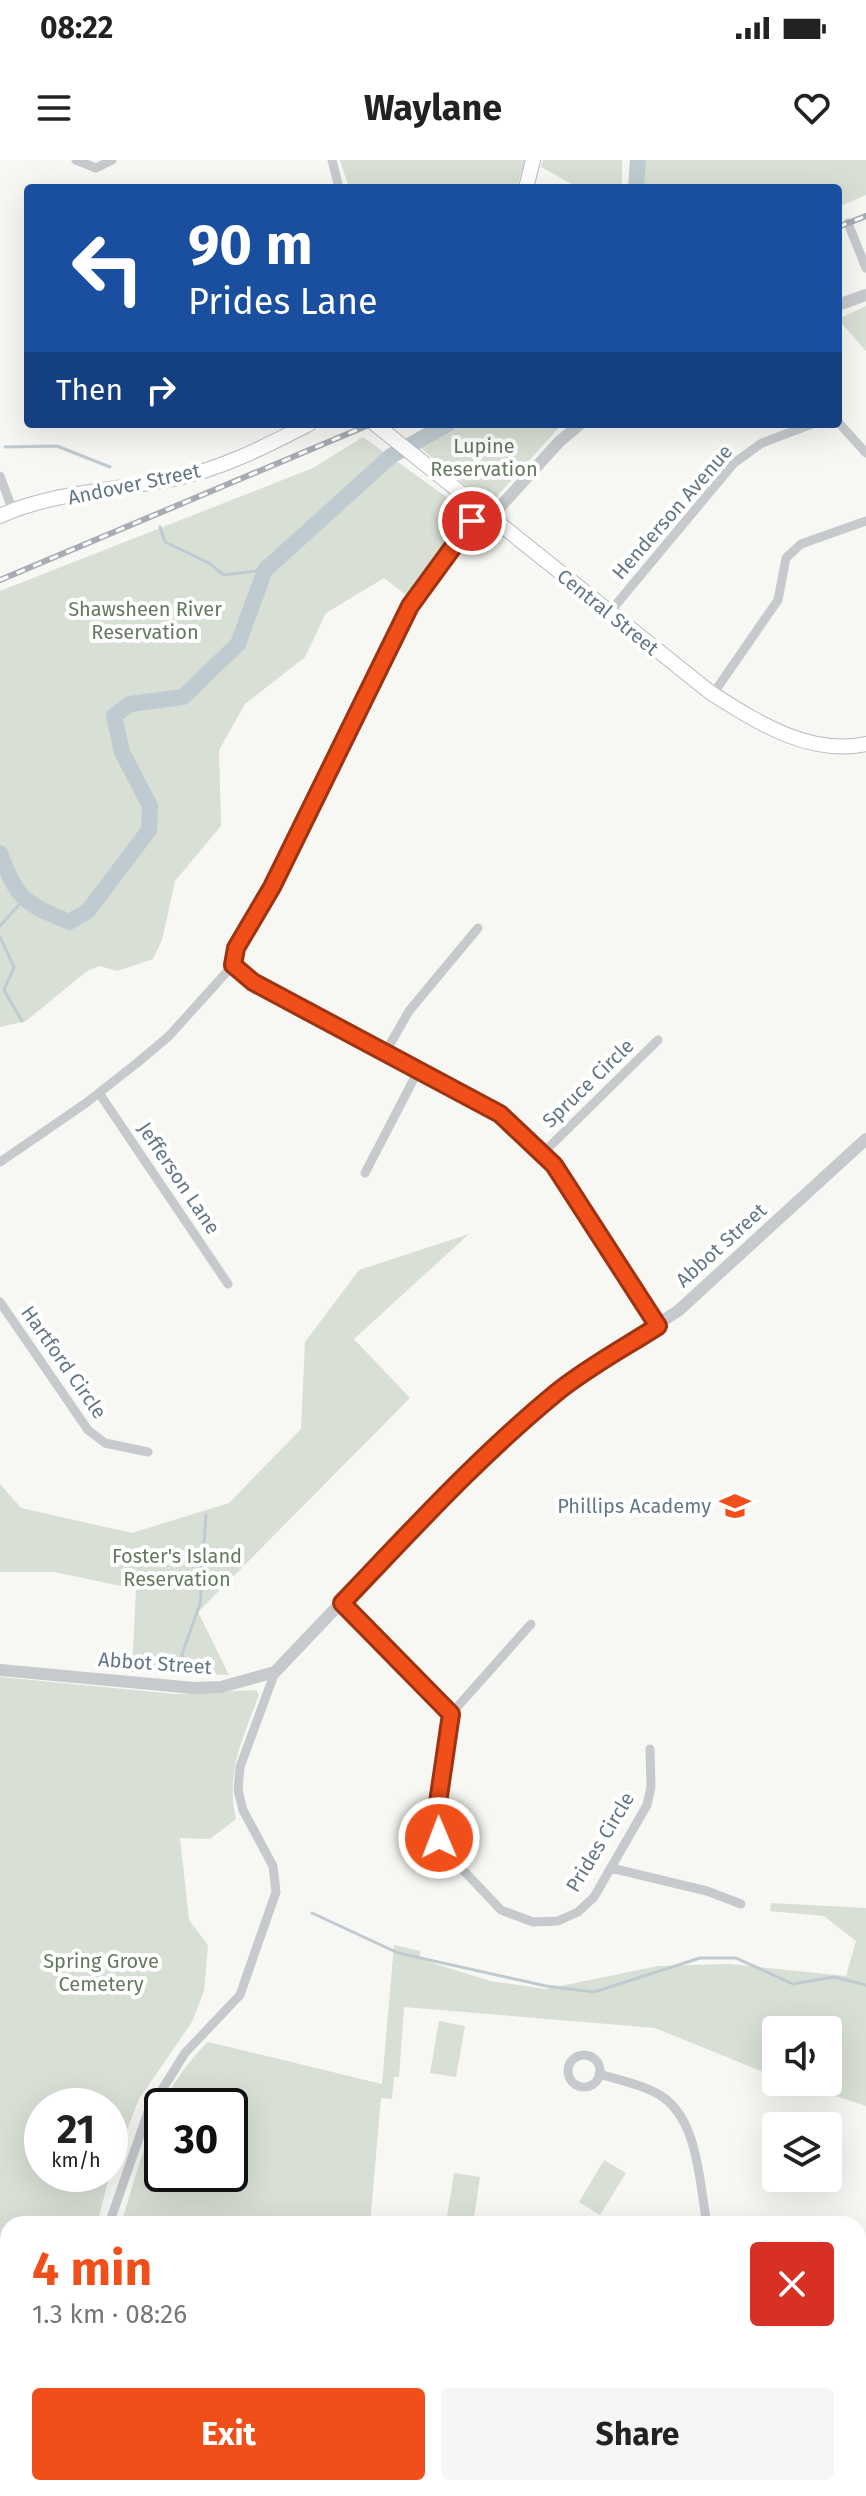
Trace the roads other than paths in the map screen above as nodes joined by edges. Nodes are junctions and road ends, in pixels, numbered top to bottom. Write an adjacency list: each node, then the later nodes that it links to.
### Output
1 (76, 160): 2 (street)
2 (112, 160)
3 (332, 160): 5 (street)
4 (533, 160): 6 (main road)
5 (338, 184)
6 (527, 184)
7 (848, 223): 8 (street)
8 (866, 268)
9 (866, 295): 10 (street)
10 (842, 304)
11 (842, 426): 16 (street)
12 (301, 428): 18 (main road, Andover Street)
13 (380, 428): 19 (main road, Central Street)
14 (575, 428): 19 (street)
15 (802, 428): 21 (street, Henderson Avenue)
16 (866, 453)
17 (0, 476): 18 (street)
18 (7, 513)
19 (487, 516): 21 (main road, Central Street); 25 (street)
20 (866, 521): 22 (street)
21 (609, 613): 22 (main road, Central Street)
22 (713, 694): 23 (main road, Central Street)
23 (866, 744)
24 (478, 928): 27 (street)
25 (233, 965): 27 (street); 29 (street)
26 (658, 1040): 31 (street, Spruce Circle)
27 (385, 1053): 28 (street)
28 (418, 1071): 31 (street); 33 (street)
29 (99, 1093): 32 (street); 34 (street, Jefferson Lane)
30 (866, 1139): 36 (street, Abbot Street)
31 (543, 1153): 36 (street)
32 (0, 1162)
33 (365, 1173)
34 (228, 1284)
35 (0, 1302): 37 (street, Hartford Circle)
36 (658, 1326): 38 (street, Abbot Street)
37 (148, 1452)
38 (342, 1603): 41 (street, Abbot Street); 42 (street)
39 (531, 1624): 42 (street)
40 (0, 1670): 41 (street, Abbot Street)
41 (275, 1672): 47 (street)
42 (451, 1714): 44 (street, Prides Circle)
43 (650, 1749): 44 (street, Prides Circle)
44 (611, 1868): 45 (street)
45 (741, 1904)
46 (599, 2074): 48 (street)
47 (112, 2216)
48 (705, 2216)

